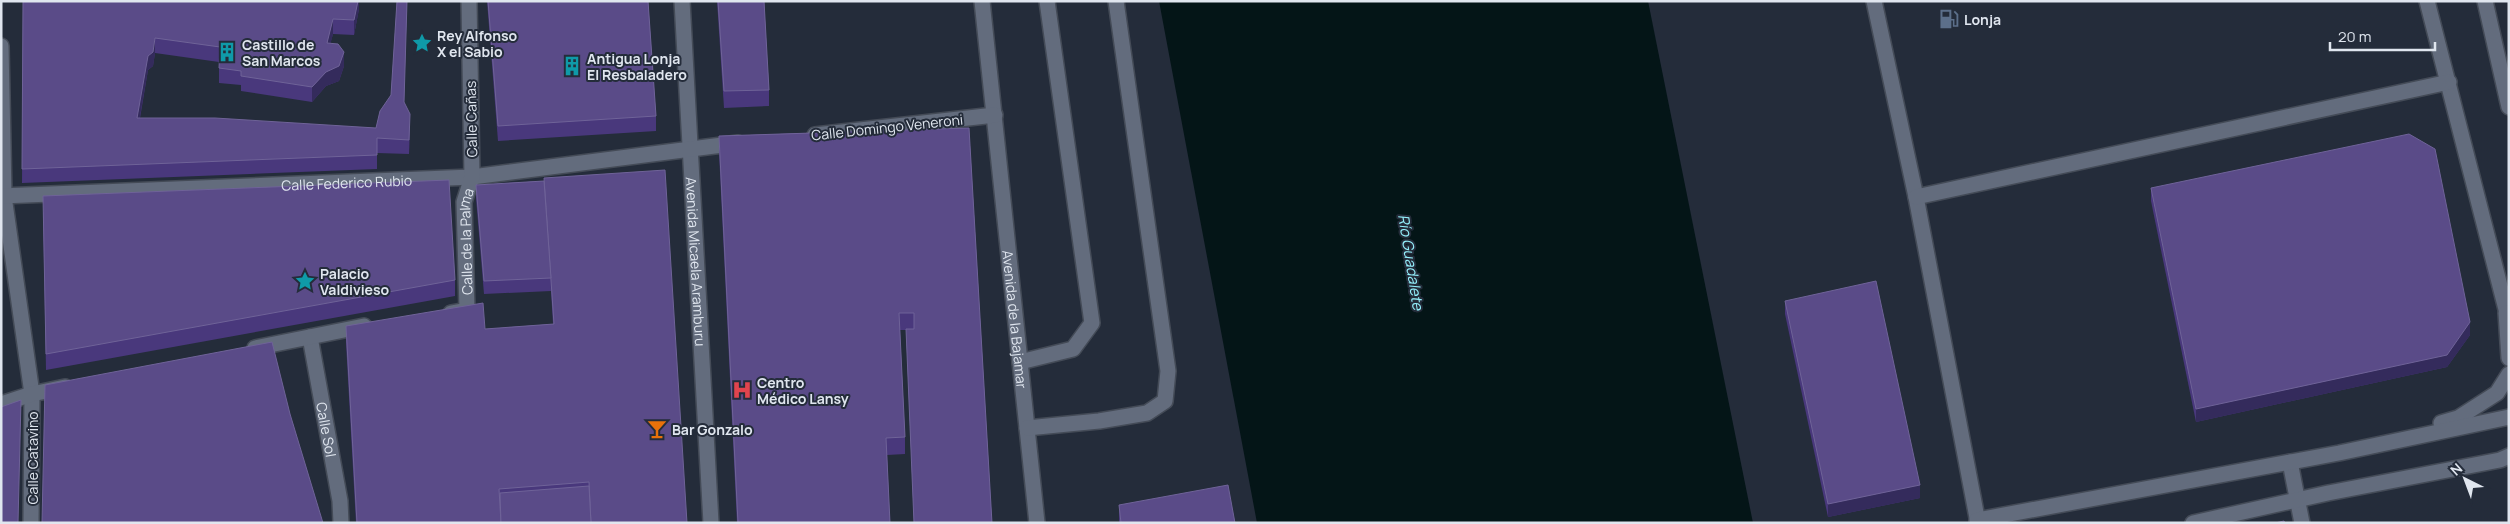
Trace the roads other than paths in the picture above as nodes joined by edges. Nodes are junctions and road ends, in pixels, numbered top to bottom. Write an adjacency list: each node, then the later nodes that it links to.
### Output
1 (469, 1): 16 (street, Calle Cañas)
2 (682, 1): 15 (street, Avenida Micaela Aramburu)
3 (982, 1): 12 (street, Avenida de la Bajamar)
4 (1047, 1): 25 (street)
5 (1116, 1): 31 (street)
6 (1874, 1): 18 (street)
7 (2427, 1): 10 (street)
8 (2485, 1): 11 (street)
9 (1, 46): 17 (street, Calle Catavino)
10 (2449, 82): 18 (street); 20 (street)
11 (2509, 107)
12 (995, 115): 13 (street, Calle Domingo Veneroni); 25 (street, Avenida de la Bajamar)
13 (798, 136)
14 (749, 142): 15 (street)
15 (690, 148): 16 (street, Calle Federico Rubio); 39 (street, Avenida Micaela Aramburu)
16 (472, 177): 17 (street, Calle Federico Rubio); 19 (street, Calle de la Palma)
17 (2, 196): 28 (street, Calle Catavino)
18 (1916, 197): 36 (street)
19 (439, 314)
20 (2507, 315): 24 (street)
21 (375, 324): 22 (street)
22 (310, 337): 23 (street); 38 (street, Calle Sol)
23 (243, 351)
24 (2509, 358)
25 (1020, 362): 31 (street, Avenida de la Bajamar)
26 (2509, 374): 32 (street)
27 (80, 384): 28 (street)
28 (32, 394): 29 (street); 37 (street, Calle Catavino)
29 (1, 404)
30 (2509, 417): 32 (street)
31 (1027, 428): 40 (street, Avenida de la Bajamar)
32 (2338, 453): 34 (street)
33 (2509, 456): 35 (street)
34 (2290, 462): 35 (street); 36 (street)
35 (2297, 500): 41 (street); 42 (street)
36 (1977, 521)
37 (31, 523)
38 (341, 523)
39 (711, 523)
40 (1037, 523)
41 (2193, 523)
42 (2302, 523)

